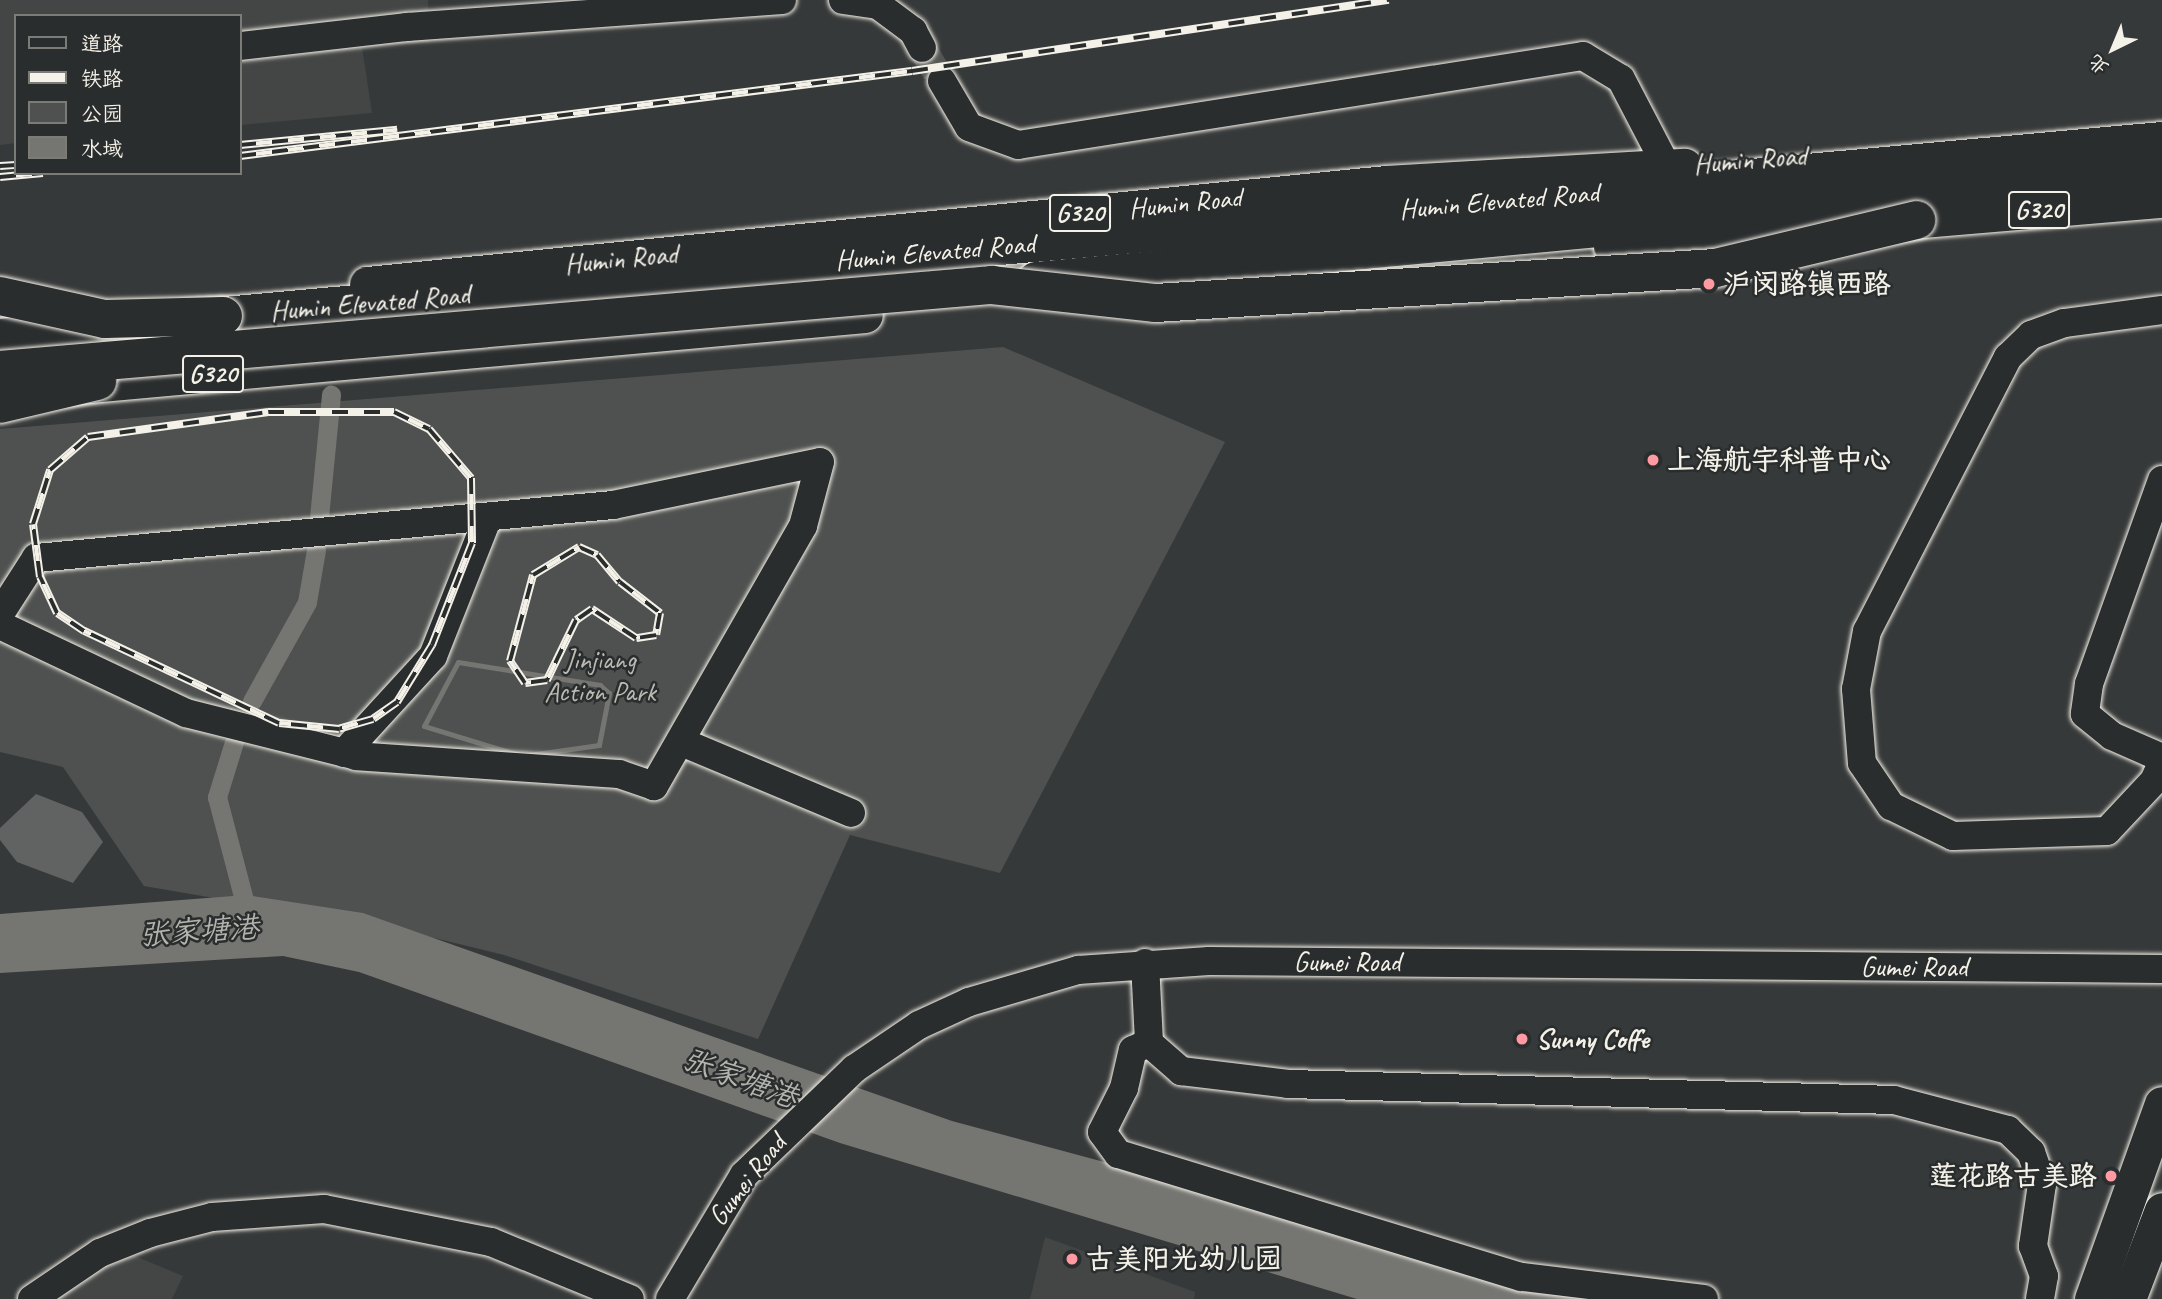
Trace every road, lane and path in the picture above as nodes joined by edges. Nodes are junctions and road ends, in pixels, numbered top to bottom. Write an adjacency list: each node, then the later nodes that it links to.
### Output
1 (782, 0): 3 (street)
2 (843, 0): 4 (street)
3 (242, 47)
4 (922, 48)
5 (942, 81): 8 (street)
6 (2162, 122): 8 (main road, Humin Road / G320)
7 (2162, 141): 17 (highway, Humin Elevated Road)
8 (1667, 167): 16 (main road, Humin Road / G320)
9 (2162, 176): 12 (highway, Humin Elevated Road, bridge)
10 (2162, 200): 11 (main road, G320)
11 (1916, 220): 12 (highway, bridge); 19 (main road, G320)
12 (992, 285): 17 (highway, Humin Elevated Road, bridge)
13 (0, 296): 15 (highway, bridge)
14 (2162, 310): 30 (street)
15 (105, 319): 16 (highway, bridge); 17 (highway, bridge)
16 (0, 322)
17 (225, 334): 18 (highway, Humin Elevated Road, bridge); 19 (main road); 20 (main road); 21 (highway, Humin Elevated Road, bridge); 23 (highway, bridge)
18 (0, 338)
19 (427, 355): 22 (main road, G320)
20 (0, 357)
21 (0, 370)
22 (0, 393)
23 (0, 404)
24 (2162, 480): 30 (street)
25 (488, 517): 26 (street); 28 (street); 29 (street)
26 (0, 614)
27 (0, 625): 29 (street)
28 (684, 743): 29 (street); 31 (street)
29 (344, 753)
30 (2162, 761)
31 (851, 813)
32 (1145, 963): 33 (street, Gumei Road); 34 (street); 39 (street, Gumei Road)
33 (2162, 969)
34 (1149, 1044): 40 (street); 41 (street)
35 (2162, 1104): 42 (main road)
36 (2162, 1210): 43 (main road)
37 (32, 1299): 38 (street)
38 (630, 1299)
39 (670, 1299)
40 (1704, 1299)
41 (2040, 1299)
42 (2092, 1299)
43 (2128, 1299)

